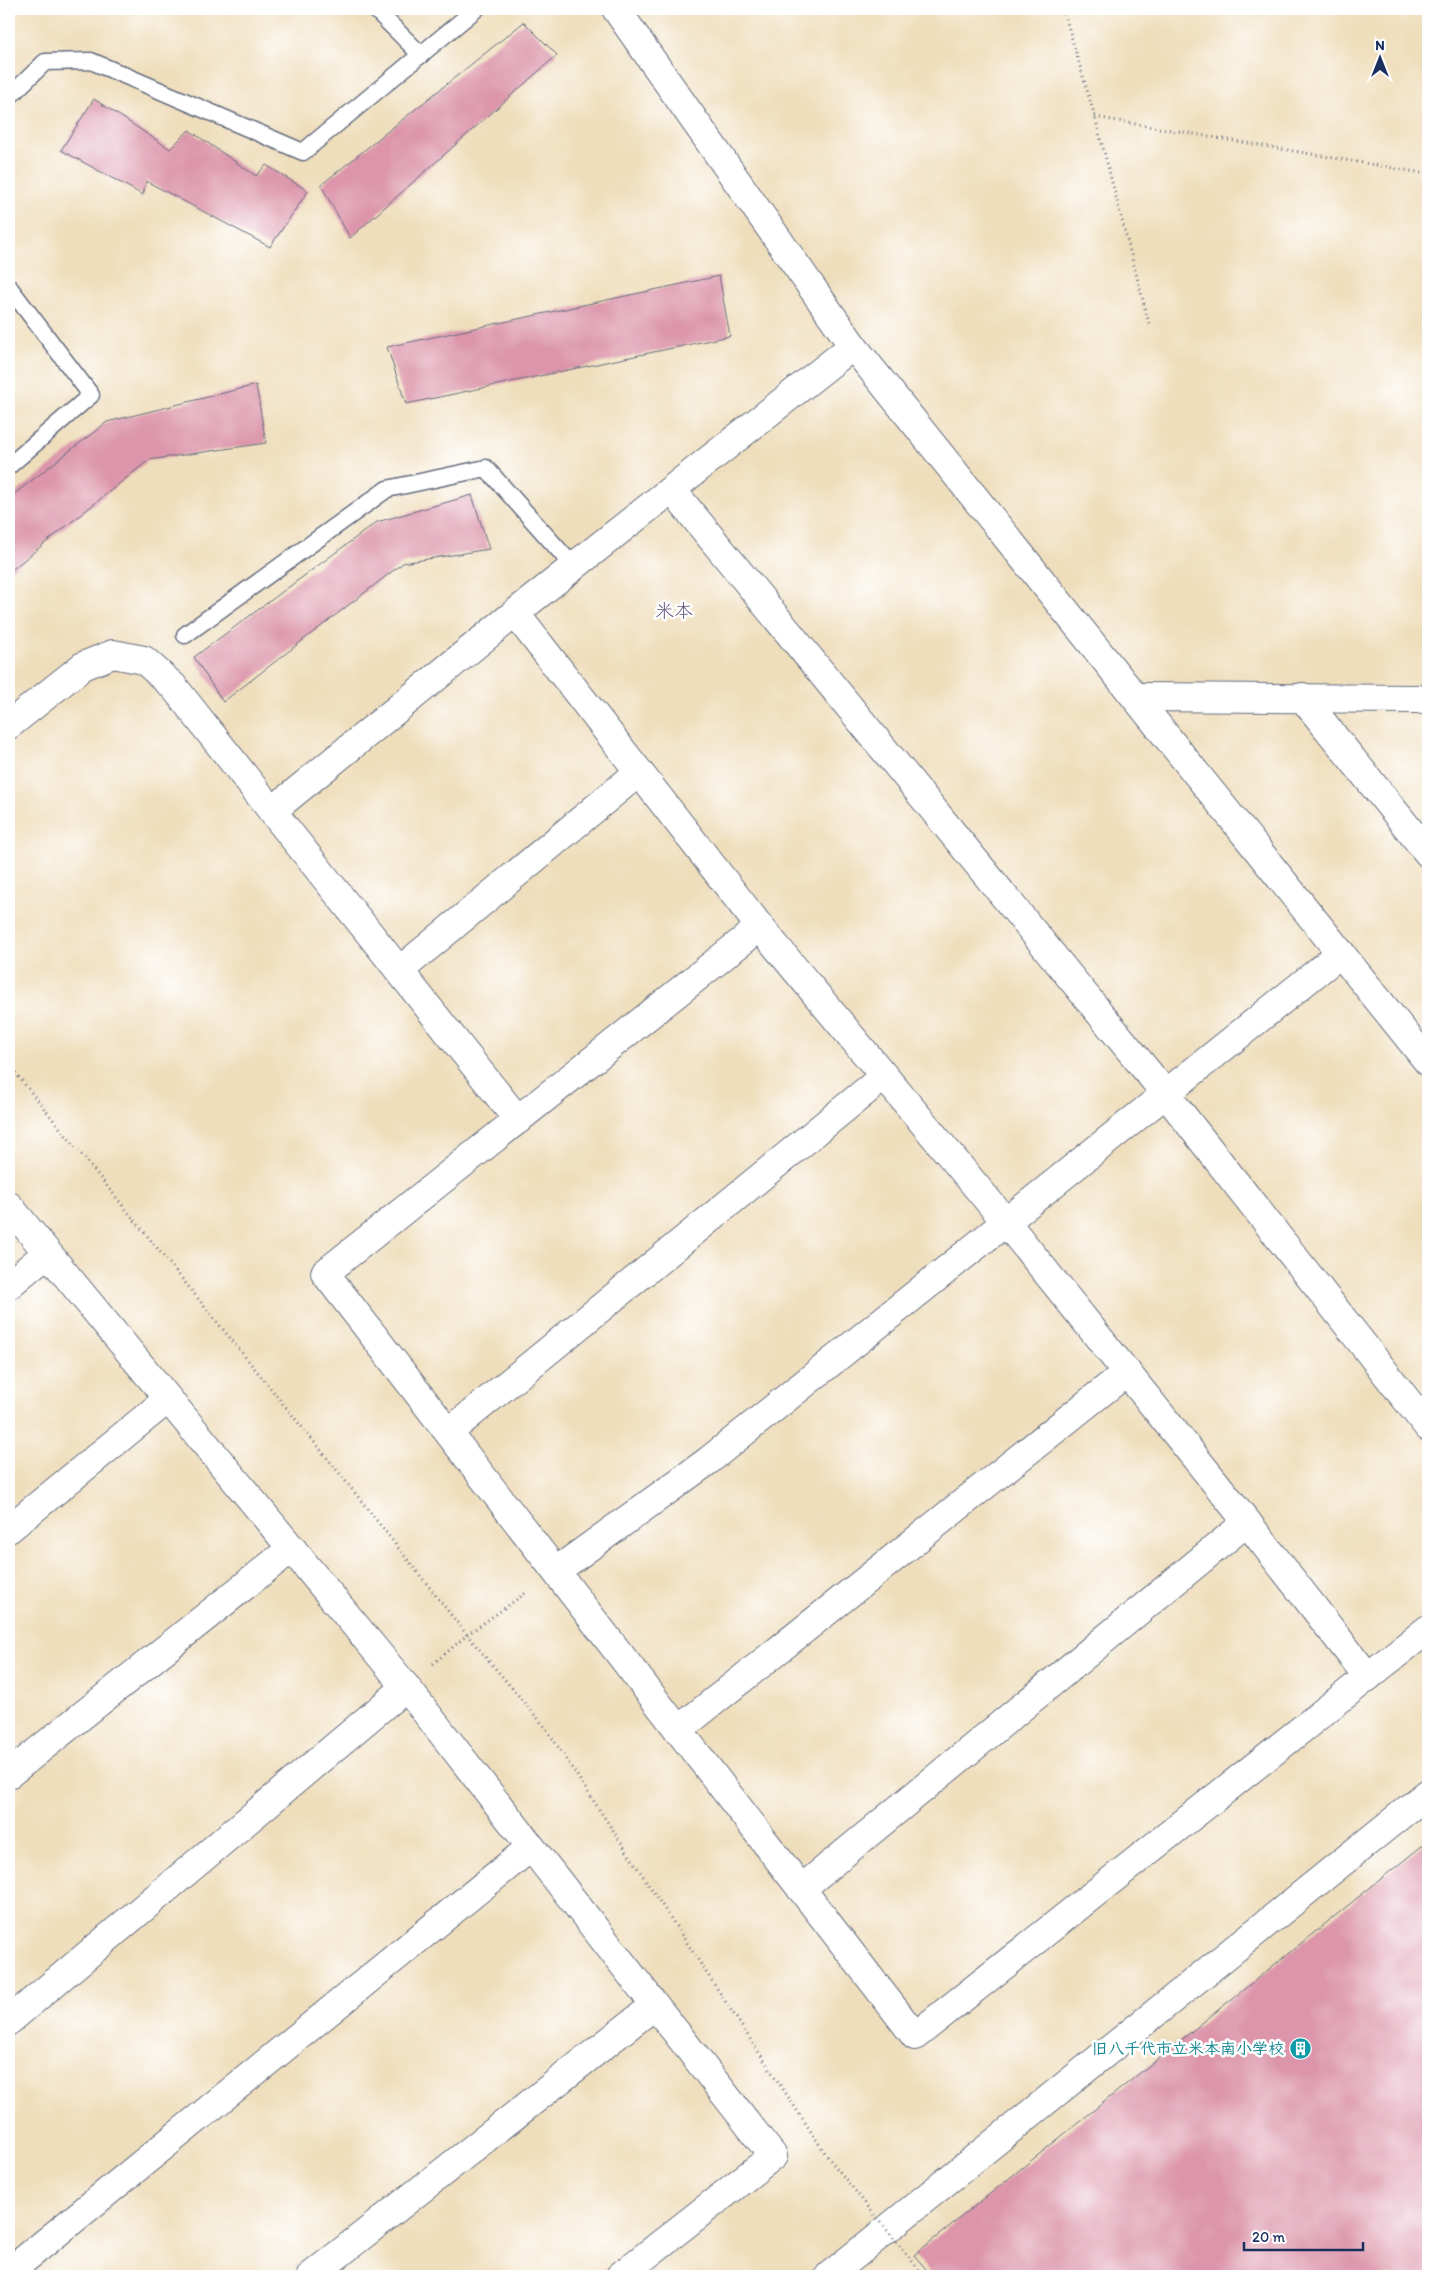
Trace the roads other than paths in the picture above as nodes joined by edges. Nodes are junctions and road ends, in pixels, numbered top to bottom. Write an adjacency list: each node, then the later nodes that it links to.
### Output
1 (376, 9): 4 (lane)
2 (476, 9): 4 (lane)
3 (616, 9): 7 (street)
4 (421, 55): 5 (lane)
5 (9, 97)
6 (9, 287): 8 (lane)
7 (854, 346): 9 (street); 13 (street)
8 (9, 466)
9 (672, 490): 10 (street); 25 (street)
10 (574, 567): 11 (street); 12 (lane)
11 (515, 614): 17 (street); 18 (street)
12 (185, 635)
13 (1135, 697): 14 (street); 21 (street)
14 (1302, 697): 15 (street); 19 (street)
15 (1428, 701)
16 (9, 725): 18 (street)
17 (639, 772): 20 (street); 22 (street)
18 (272, 811): 22 (street)
19 (1428, 853)
20 (760, 928): 24 (street); 26 (street)
21 (1341, 952): 23 (street); 25 (street)
22 (399, 971): 26 (street)
23 (1428, 1062)
24 (883, 1076): 28 (street); 34 (street)
25 (1165, 1093): 28 (street); 33 (street)
26 (518, 1120): 34 (street)
27 (9, 1206): 29 (street)
28 (1005, 1221): 31 (street); 38 (street)
29 (48, 1253): 30 (street); 32 (street)
30 (9, 1284)
31 (1127, 1372): 35 (street); 42 (street)
32 (168, 1399): 36 (street); 37 (street)
33 (1428, 1427)
34 (449, 1432): 38 (street)
35 (1247, 1522): 40 (street); 46 (street)
36 (9, 1529)
37 (292, 1548): 41 (street); 43 (street)
38 (556, 1571): 42 (street)
39 (1428, 1629): 40 (street)
40 (1368, 1678): 46 (street)
41 (406, 1687): 45 (street); 48 (street)
42 (678, 1730): 46 (street)
43 (9, 1774)
44 (1428, 1793): 52 (street)
45 (531, 1847): 47 (street); 49 (street)
46 (801, 1888)
47 (654, 2005): 50 (street); 51 (street)
48 (9, 2020)
49 (9, 2272)
50 (311, 2276)
51 (620, 2276)
52 (828, 2276)

